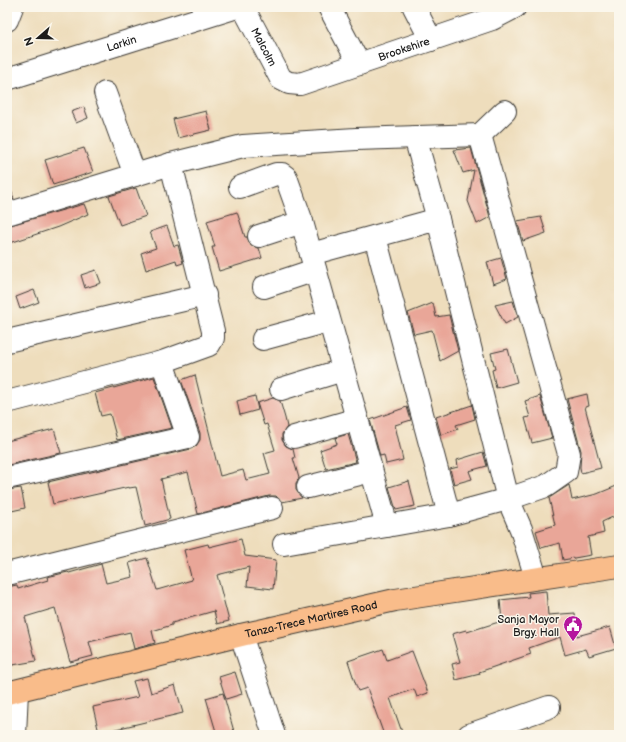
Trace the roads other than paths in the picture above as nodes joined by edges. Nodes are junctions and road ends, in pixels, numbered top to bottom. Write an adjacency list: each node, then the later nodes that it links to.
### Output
1 (12, 7): 7 (street)
2 (237, 7): 10 (street, Larkin)
3 (243, 7): 11 (street, Malcolm)
4 (329, 7): 9 (street)
5 (414, 7): 8 (street)
6 (508, 9): 8 (street, Brookshire)
7 (7, 20)
8 (431, 40): 9 (street, Brookshire)
9 (359, 64): 11 (street, Brookshire)
10 (7, 79)
11 (289, 83)
12 (106, 93): 17 (street)
13 (505, 111): 14 (street)
14 (480, 135): 15 (street); 39 (street)
15 (415, 137): 16 (street); 20 (street)
16 (171, 164): 17 (street); 26 (street)
17 (135, 175): 19 (street)
18 (240, 187): 21 (street)
19 (7, 214)
20 (438, 219): 23 (street); 39 (street)
21 (302, 222): 22 (street); 24 (street)
22 (258, 236)
23 (375, 237): 24 (street); 41 (street)
24 (313, 262): 25 (street); 27 (street)
25 (264, 287)
26 (205, 296): 29 (street); 30 (street)
27 (329, 320): 28 (street); 31 (street)
28 (263, 339)
29 (7, 341)
30 (162, 362): 33 (street); 37 (street)
31 (343, 370): 32 (street); 34 (street)
32 (281, 389)
33 (7, 402)
34 (357, 419): 35 (street); 36 (street)
35 (294, 437)
36 (371, 471): 38 (street); 42 (street)
37 (7, 478)
38 (308, 487)
39 (511, 507): 41 (street); 46 (street)
40 (272, 508): 45 (street)
41 (449, 515): 42 (street)
42 (387, 526): 43 (street)
43 (284, 544)
44 (619, 566): 46 (main road, Tanza-Trece Martires Road)
45 (7, 574)
46 (531, 579): 47 (main road, Tanza-Trece Martires Road)
47 (241, 635): 48 (main road, Tanza-Trece Martires Road); 51 (street)
48 (12, 692): 50 (street)
49 (549, 707): 52 (street)
50 (15, 735)
51 (274, 735)
52 (469, 735)

